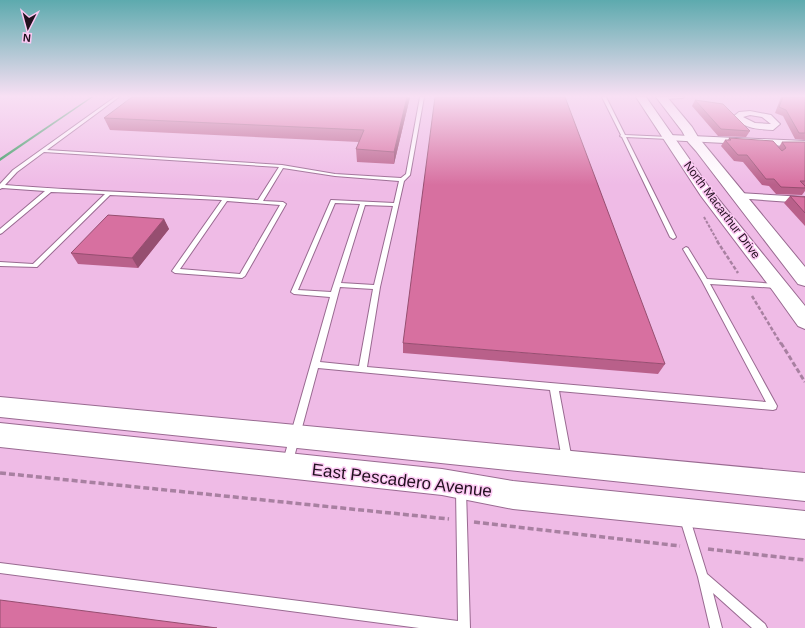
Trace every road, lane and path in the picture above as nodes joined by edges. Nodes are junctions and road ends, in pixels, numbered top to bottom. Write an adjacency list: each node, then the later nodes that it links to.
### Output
1 (76, 126): 12 (lane)
2 (417, 126): 14 (lane)
3 (618, 126): 7 (lane)
4 (661, 126): 8 (street, North Macarthur Drive)
5 (685, 126): 9 (street, North Macarthur Drive)
6 (754, 126): 10 (street)
7 (622, 136): 8 (lane); 26 (lane)
8 (669, 138): 9 (street); 33 (street, North Macarthur Drive)
9 (692, 139): 10 (street); 18 (street, North Macarthur Drive)
10 (759, 142): 11 (street)
11 (805, 144)
12 (42, 151): 13 (lane); 15 (lane)
13 (282, 166): 14 (lane); 21 (lane)
14 (402, 180): 23 (lane)
15 (1, 186): 16 (lane)
16 (50, 190): 17 (lane); 25 (lane)
17 (109, 193): 19 (lane); 28 (lane)
18 (739, 196): 20 (street); 29 (street, North Macarthur Drive)
19 (226, 199): 21 (lane); 21 (lane)
20 (805, 200)
21 (259, 202)
22 (362, 203): 23 (lane); 32 (lane); 35 (lane)
23 (397, 205): 34 (lane)
24 (701, 210): 31 (path)
25 (0, 232)
26 (673, 237)
27 (686, 249): 30 (lane)
28 (0, 264)
29 (805, 280)
30 (705, 281): 31 (lane); 40 (lane)
31 (745, 284): 33 (lane); 39 (path)
32 (337, 285): 34 (lane); 35 (lane)
33 (780, 286): 36 (street, North Macarthur Drive)
34 (377, 287): 38 (lane)
35 (334, 295): 37 (lane)
36 (805, 321)
37 (315, 365): 38 (lane); 43 (lane)
38 (362, 370): 40 (lane)
39 (805, 382)
40 (554, 387): 44 (lane)
41 (0, 407): 43 (street)
42 (0, 435): 45 (street, East Pescadero Avenue)
43 (296, 436): 44 (street); 45 (lane)
44 (567, 464): 48 (street)
45 (287, 466): 47 (street, East Pescadero Avenue)
46 (0, 473): 50 (path)
47 (461, 486): 49 (street, East Pescadero Avenue); 50 (lane)
48 (805, 486)
49 (682, 511): 51 (street, East Pescadero Avenue); 52 (lane)
50 (462, 520): 52 (path); 56 (lane)
51 (805, 525)
52 (694, 548): 53 (path); 55 (lane)
53 (805, 560)
54 (0, 568): 56 (lane)
55 (703, 577): 57 (lane); 58 (lane)
56 (464, 628)
57 (716, 628)
58 (761, 628)

